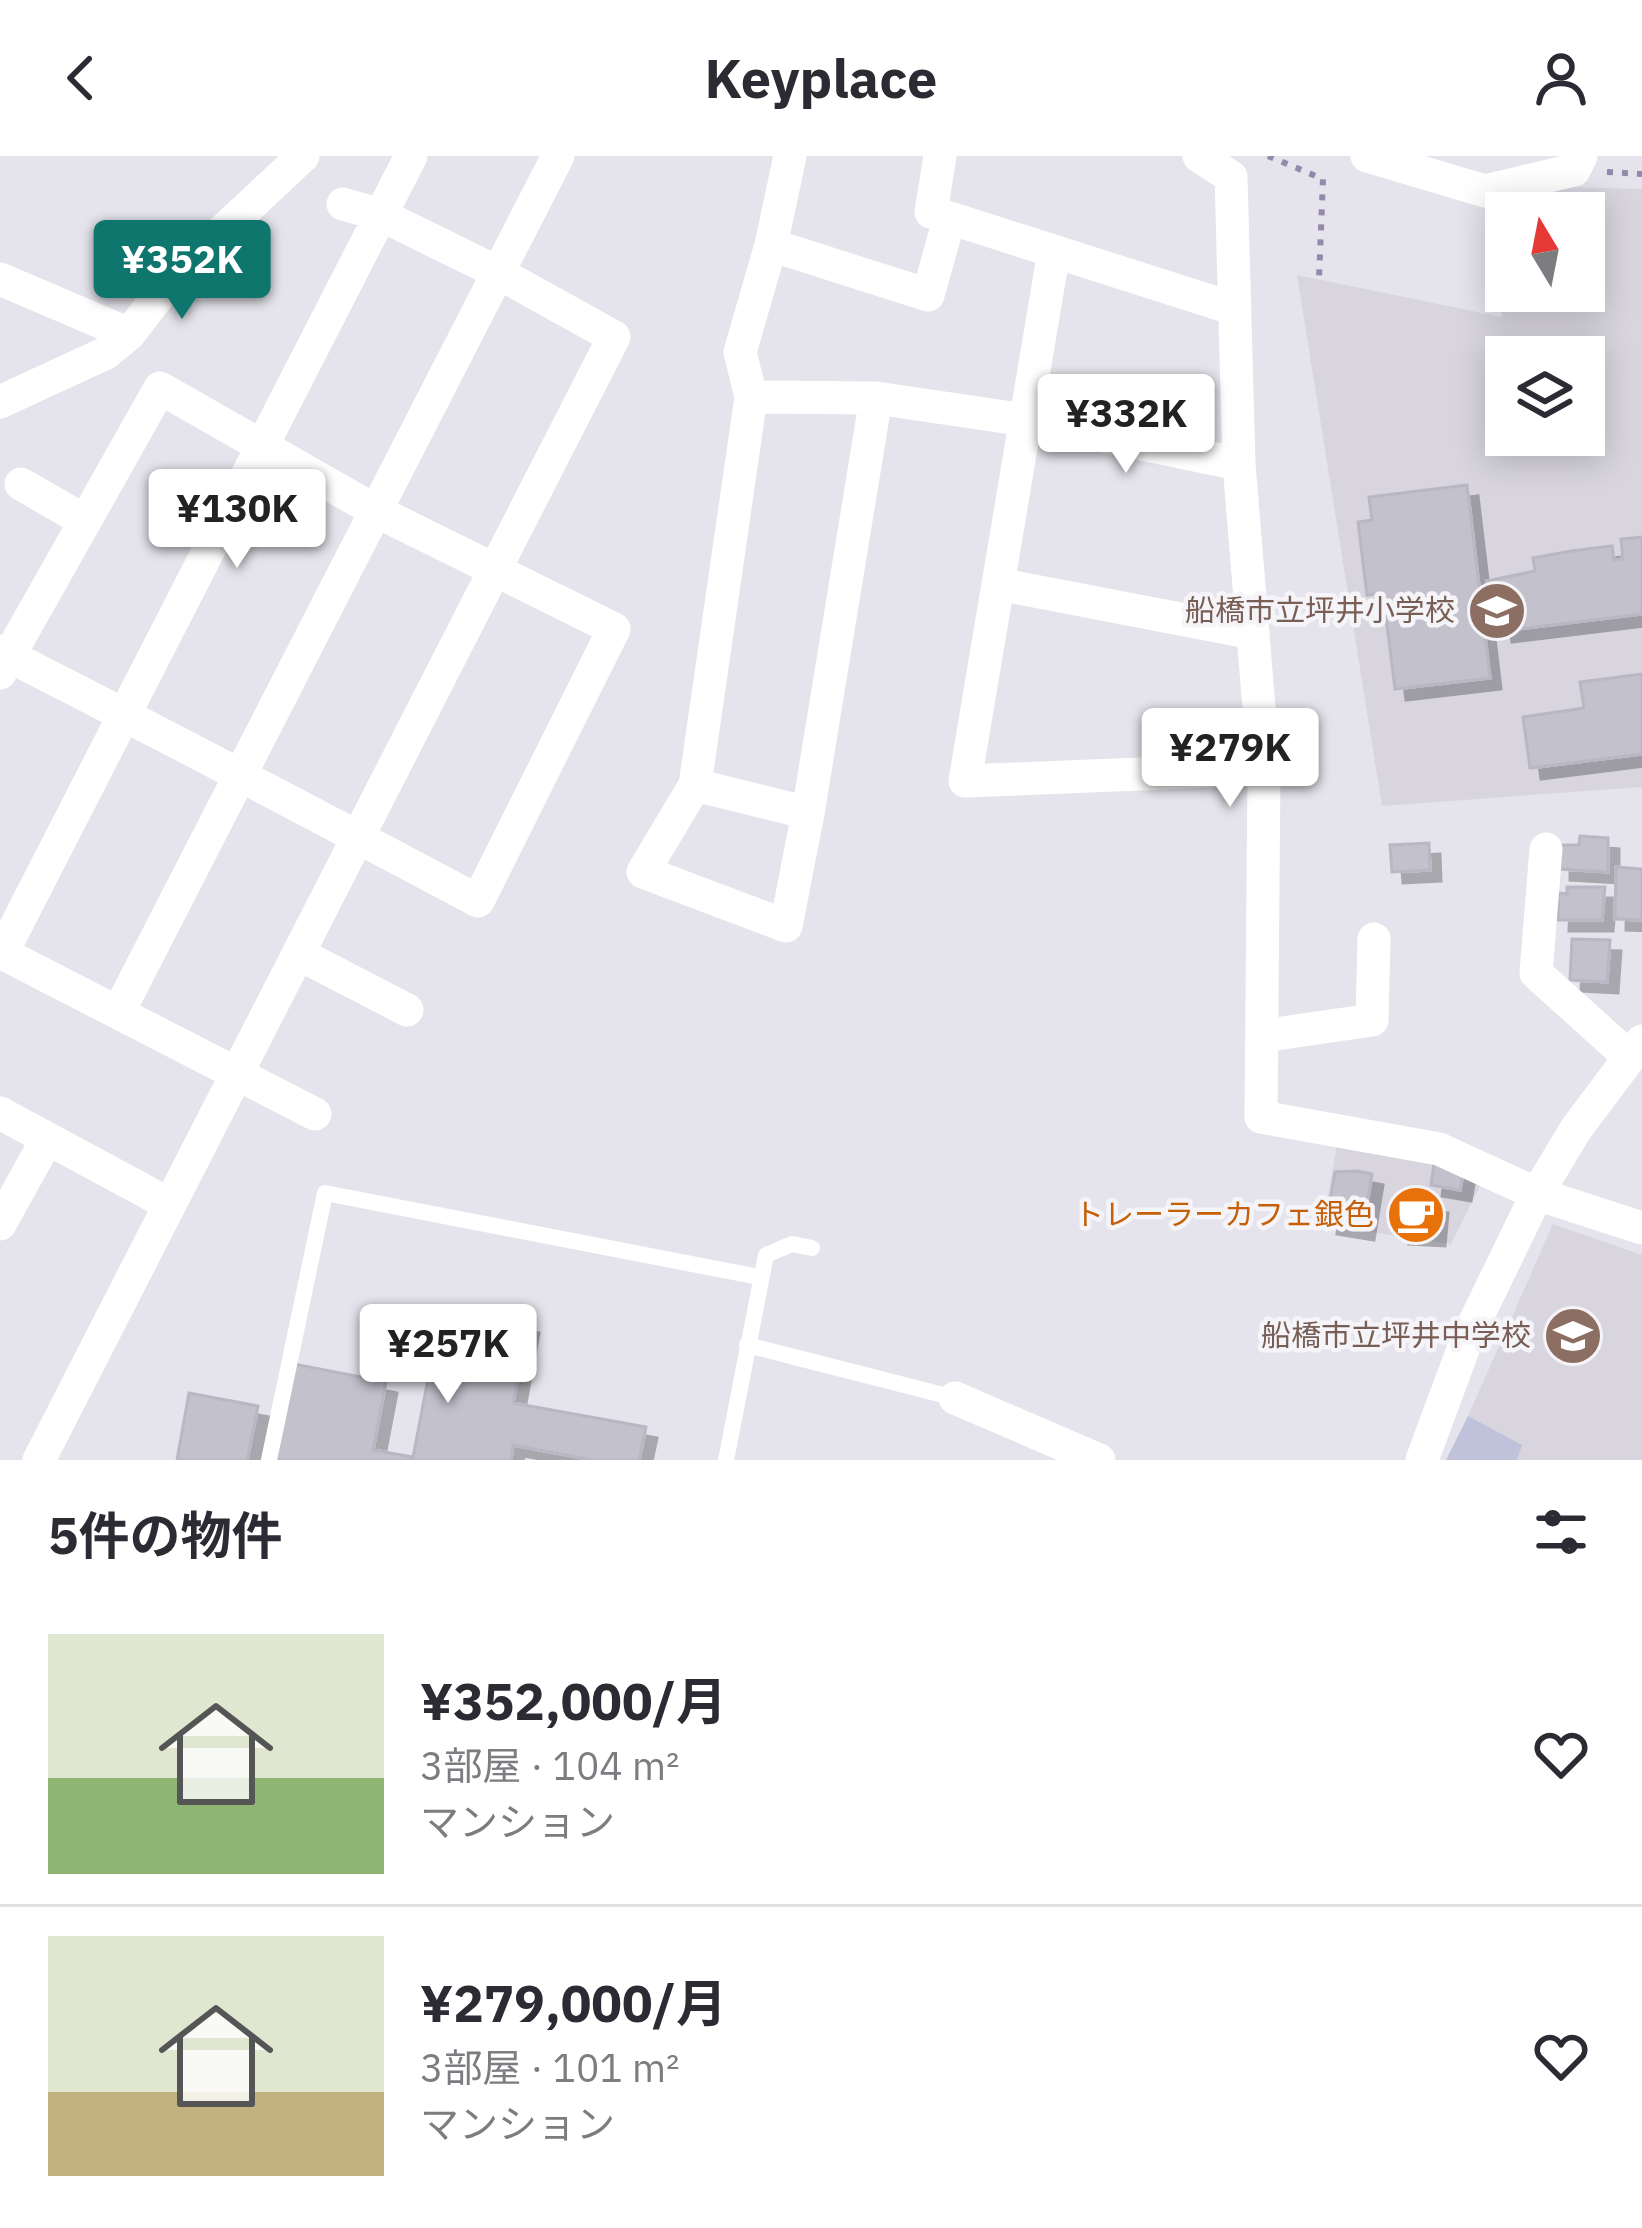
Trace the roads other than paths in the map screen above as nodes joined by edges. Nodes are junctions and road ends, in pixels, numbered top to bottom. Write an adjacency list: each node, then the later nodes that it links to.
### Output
1 (276, 156): 10 (street)
2 (303, 156): 10 (street)
3 (411, 156): 12 (street)
4 (558, 156): 16 (street)
5 (790, 156): 14 (street)
6 (940, 156): 13 (street)
7 (1199, 156): 18 (street)
8 (1366, 156): 9 (street)
9 (1581, 156)
10 (262, 197): 19 (street)
11 (343, 204): 12 (street)
12 (381, 215): 16 (street); 24 (street)
13 (949, 220): 14 (street); 15 (street)
14 (771, 245): 20 (street)
15 (1054, 251): 18 (street); 23 (street)
16 (499, 273): 27 (street); 29 (street)
17 (0, 279): 19 (street)
18 (1235, 310): 25 (street)
19 (129, 334): 22 (street)
20 (751, 397): 21 (street); 36 (street)
21 (877, 398): 23 (street); 37 (street)
22 (0, 402)
23 (1026, 420): 25 (street); 30 (street)
24 (261, 449): 27 (street); 28 (street); 33 (street)
25 (1239, 464): 31 (street)
26 (21, 484): 28 (street)
27 (376, 511): 29 (street); 35 (street)
28 (85, 521): 32 (street)
29 (494, 570): 38 (street); 38 (street)
30 (998, 584): 31 (street); 34 (street)
31 (1253, 633): 34 (street)
32 (3, 660): 33 (street)
33 (124, 715): 35 (street); 41 (street)
34 (1264, 769): 45 (street)
35 (242, 773): 38 (street); 44 (street)
36 (695, 785): 37 (street); 37 (street)
37 (808, 813)
38 (359, 838): 42 (street)
39 (1546, 849): 46 (street)
40 (1374, 939): 45 (street)
41 (1, 953): 44 (street)
42 (299, 954): 43 (street); 47 (street)
43 (407, 1010)
44 (119, 1012): 47 (street)
45 (1262, 1036): 51 (street)
46 (1635, 1049): 51 (street)
47 (238, 1072): 49 (street); 52 (street)
48 (0, 1113): 50 (street)
49 (314, 1114)
50 (47, 1139): 52 (street); 53 (street)
51 (1537, 1194): 54 (street); 63 (street)
52 (167, 1203): 59 (street)
53 (0, 1224)
54 (1642, 1228)
55 (812, 1248): 56 (lane)
56 (759, 1276): 57 (lane); 60 (lane)
57 (747, 1345): 58 (lane); 61 (lane)
58 (955, 1398): 62 (street)
59 (39, 1460)
60 (269, 1460)
61 (726, 1460)
62 (1099, 1460)
63 (1422, 1460)

